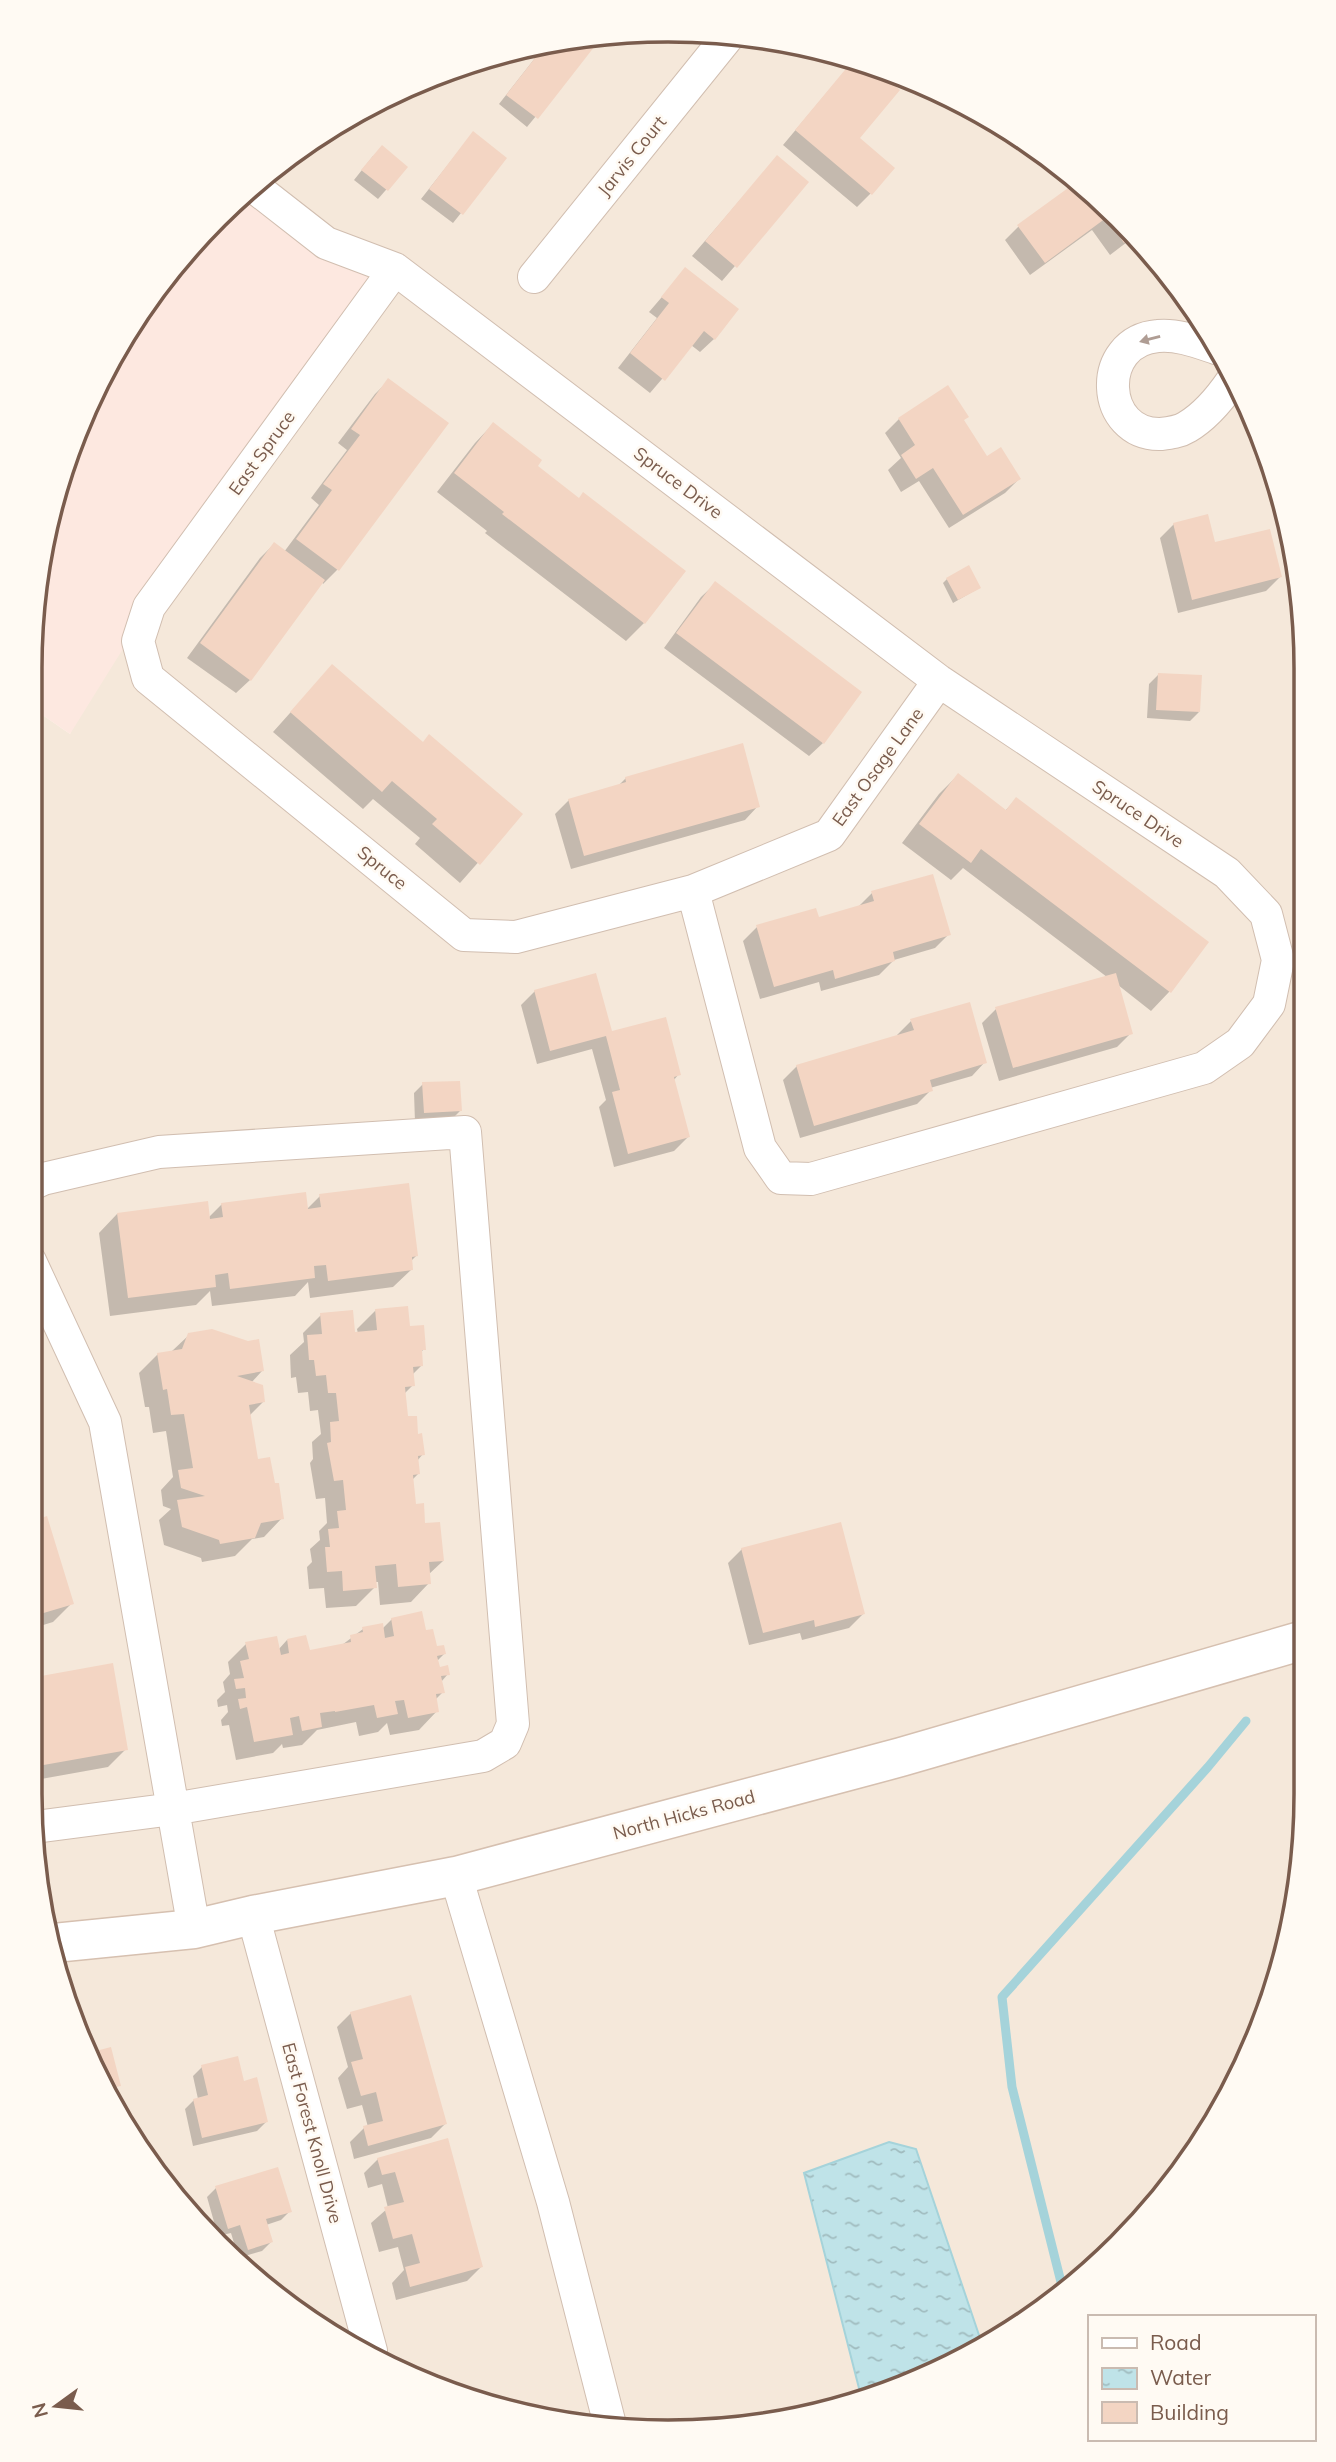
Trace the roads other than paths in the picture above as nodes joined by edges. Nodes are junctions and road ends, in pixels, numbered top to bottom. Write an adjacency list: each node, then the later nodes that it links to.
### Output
1 (722, 44): 4 (street, Jarvis Court)
2 (261, 192): 3 (street, Spruce Drive)
3 (395, 269): 7 (street, East Spruce); 8 (street, Spruce Drive)
4 (534, 277)
5 (1203, 344): 6 (street, one-way to 6)
6 (1227, 387)
7 (138, 641): 9 (street, Spruce)
8 (939, 681): 9 (street, East Osage Lane); 9 (street, Spruce Drive)
9 (693, 891)
10 (42, 1179): 13 (street)
11 (42, 1287): 13 (street)
12 (1294, 1643): 15 (main road, North Hicks Road)
13 (173, 1809): 14 (street); 17 (street)
14 (43, 1825)
15 (456, 1875): 16 (main road, North Hicks Road); 20 (street)
16 (253, 1915): 17 (main road, North Hicks Road); 19 (street, East Forest Knoll Drive)
17 (194, 1929): 18 (main road, North Hicks Road)
18 (60, 1942)
19 (369, 2343)
20 (608, 2417)

